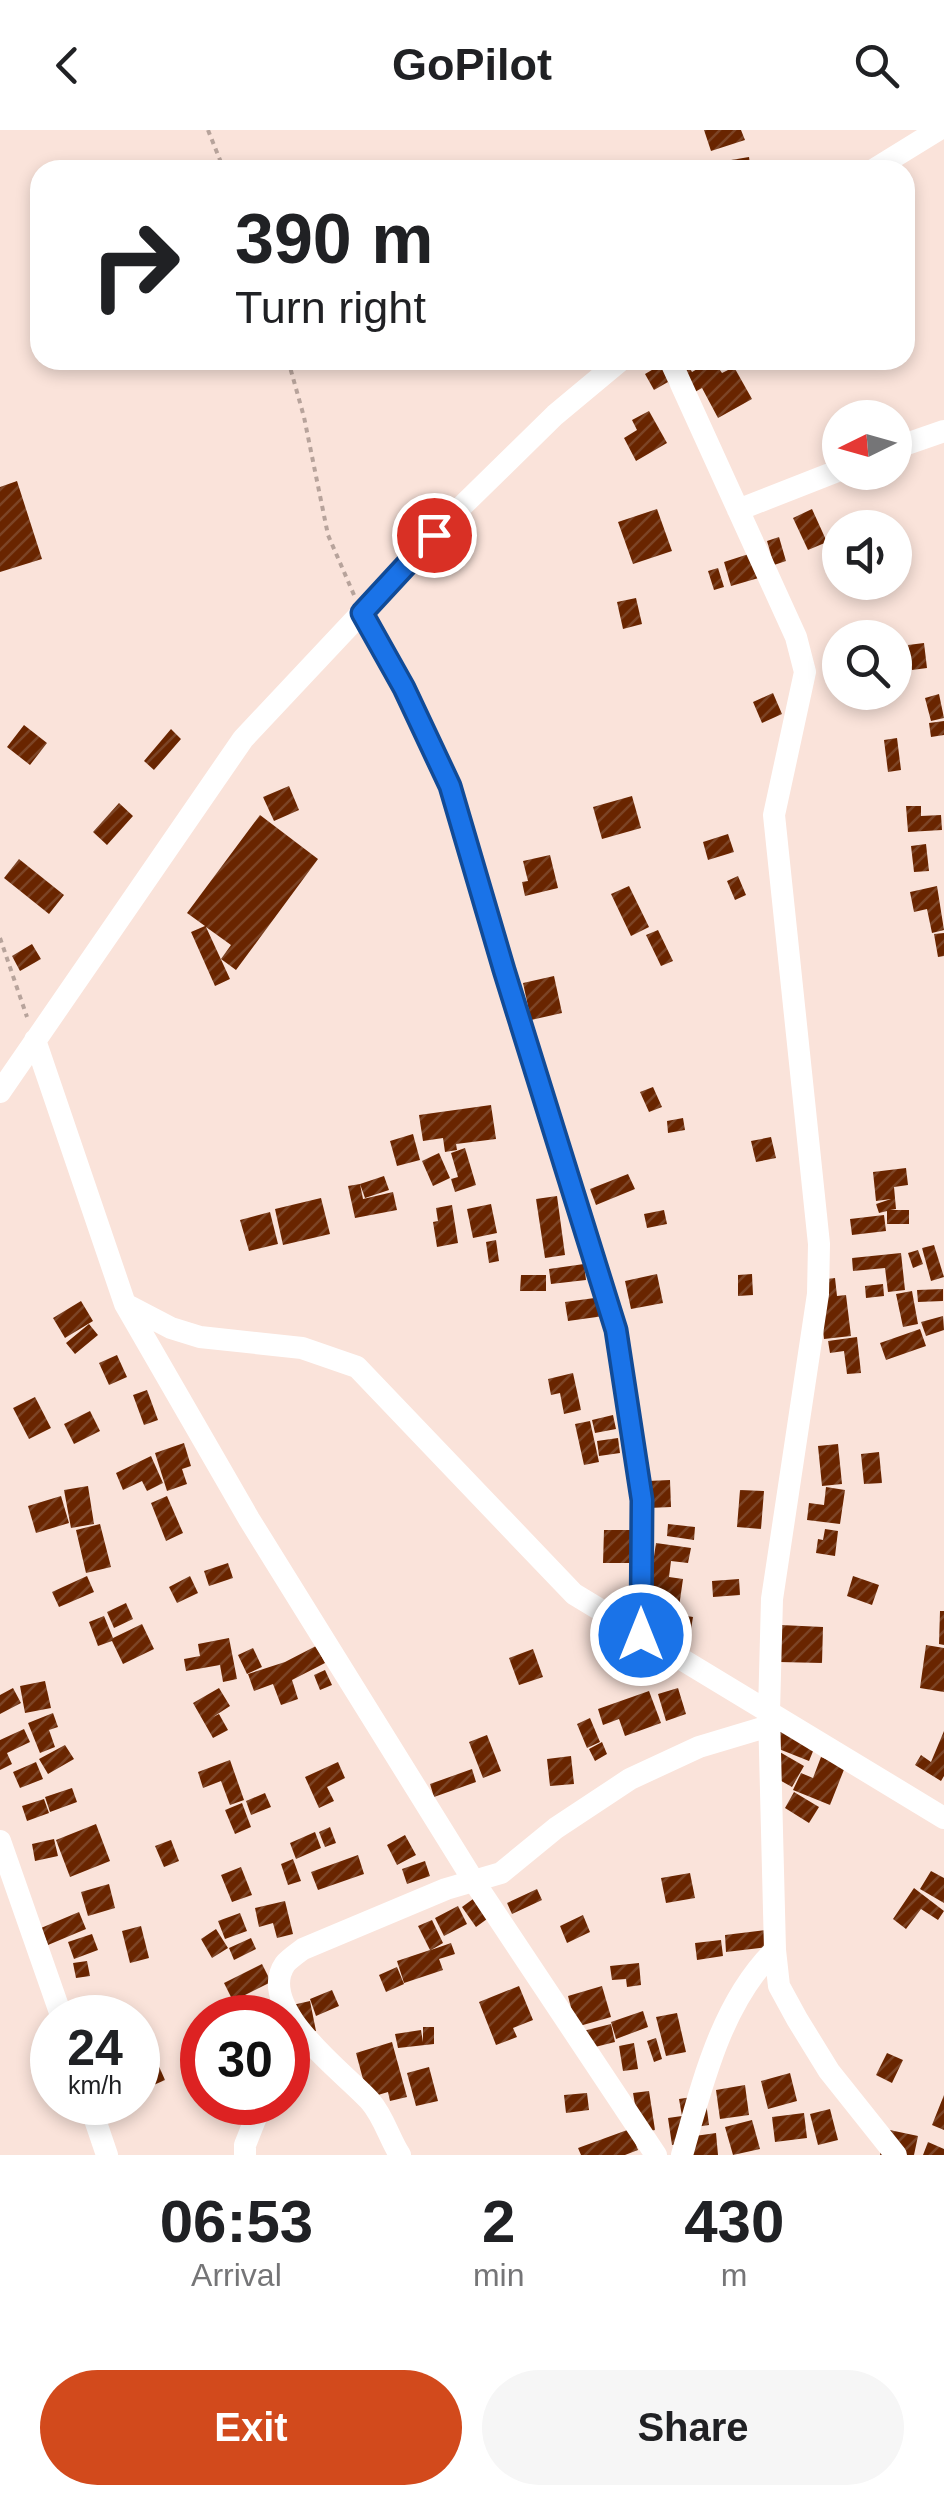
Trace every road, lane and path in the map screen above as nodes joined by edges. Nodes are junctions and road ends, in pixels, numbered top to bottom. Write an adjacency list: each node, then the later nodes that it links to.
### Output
1 (208, 130): 3 (path)
2 (938, 130): 4 (street)
3 (220, 160)
4 (890, 160)
5 (291, 370): 12 (path)
6 (609, 370): 12 (street)
7 (675, 370): 11 (street)
8 (944, 431): 9 (street)
9 (912, 442)
10 (822, 477): 11 (street)
11 (738, 510): 18 (street)
12 (362, 613): 14 (street); 17 (street)
13 (0, 938): 14 (path)
14 (35, 1040): 15 (street); 16 (street)
15 (0, 1092)
16 (126, 1304): 17 (street); 21 (street)
17 (641, 1635): 18 (street)
18 (769, 1719): 19 (street); 21 (street); 22 (street)
19 (944, 1818)
20 (0, 1842): 23 (street)
21 (475, 1883): 24 (street); 31 (street)
22 (775, 1950): 32 (street); 33 (street)
23 (54, 1995)
24 (282, 1995)
25 (310, 2042): 30 (street)
26 (97, 2125): 28 (street)
27 (255, 2125): 29 (street)
28 (107, 2155)
29 (245, 2155)
30 (400, 2155)
31 (656, 2155)
32 (682, 2155)
33 (896, 2155)

